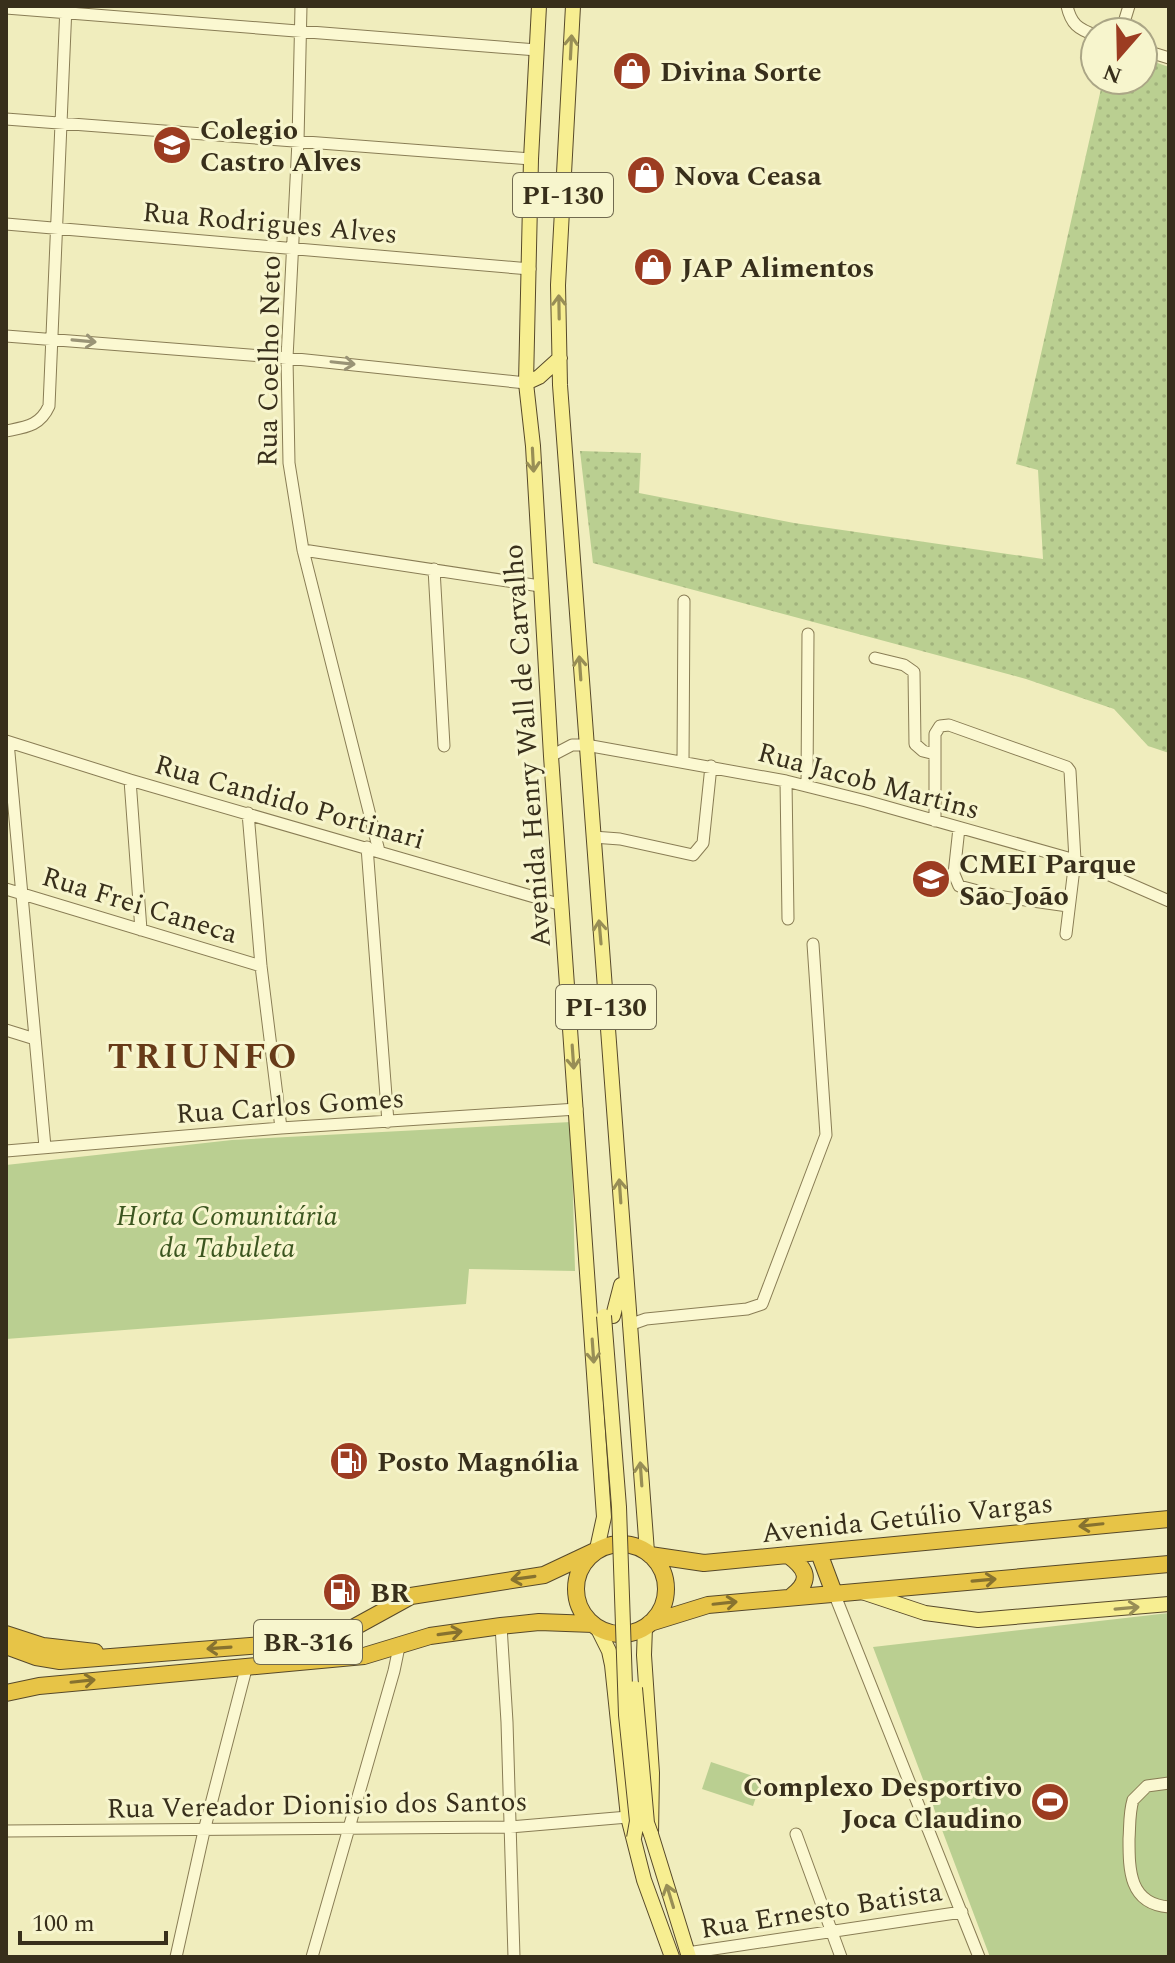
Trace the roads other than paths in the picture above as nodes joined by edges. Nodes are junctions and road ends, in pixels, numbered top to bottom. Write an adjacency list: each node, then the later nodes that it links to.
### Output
1 (301, 6): 8 (street, Rua Coelho Neto)
2 (539, 6): 9 (main road, Avenida Henry Wall de Carvalho / PI-130)
3 (573, 6): 21 (main road, PI-130, one-way to 3)
4 (1067, 6): 7 (street)
5 (6, 8): 6 (street)
6 (66, 9): 8 (street); 11 (street)
7 (1079, 29)
8 (300, 31): 9 (street); 12 (street, Rua Coelho Neto)
9 (537, 50): 13 (main road, Avenida Henry Wall de Carvalho / PI-130)
10 (6, 119): 11 (street)
11 (61, 124): 12 (street); 15 (street)
12 (298, 141): 13 (street); 16 (street, Rua Coelho Neto)
13 (531, 159): 17 (main road, Avenida Henry Wall de Carvalho / PI-130)
14 (6, 224): 15 (street, Rua Rodrigues Alves)
15 (56, 228): 16 (street, Rua Rodrigues Alves); 19 (street)
16 (294, 248): 17 (street, Rua Rodrigues Alves); 20 (street, Rua Coelho Neto)
17 (530, 269): 22 (main road, Avenida Henry Wall de Carvalho / PI-130)
18 (6, 336): 19 (street)
19 (51, 338): 20 (street, one-way to 20); 23 (street)
20 (287, 358): 22 (street, one-way to 22); 24 (street, Rua Coelho Neto)
21 (560, 358): 22 (main road); 31 (main road, PI-130, one-way to 21)
22 (526, 383): 26 (main road, Avenida Henry Wall de Carvalho / PI-130, one-way to 26)
23 (6, 431)
24 (303, 550): 25 (street); 44 (street, Rua Coelho Neto)
25 (434, 569): 26 (street); 32 (street)
26 (540, 586): 34 (main road, Avenida Henry Wall de Carvalho / PI-130)
27 (684, 601): 35 (street)
28 (808, 634): 39 (street)
29 (875, 658): 33 (street)
30 (7, 741): 37 (street, Rua Candido Portinari); 47 (street)
31 (586, 745): 34 (street, Rua Jacob Martins); 35 (street, Rua Jacob Martins); 43 (main road, PI-130)
32 (444, 746)
33 (935, 754): 41 (street); 45 (street)
34 (551, 756): 49 (main road, Avenida Henry Wall de Carvalho / PI-130)
35 (683, 761): 36 (street, Rua Jacob Martins)
36 (711, 766): 38 (street, Rua Jacob Martins); 43 (street)
37 (130, 780): 40 (street, Rua Candido Portinari); 52 (street)
38 (786, 781): 39 (street, Rua Jacob Martins); 51 (street)
39 (807, 786): 41 (street, Rua Jacob Martins)
40 (248, 813): 44 (street, Rua Candido Portinari); 55 (street)
41 (935, 821): 42 (street, Rua Jacob Martins)
42 (959, 828): 45 (street, Rua Jacob Martins); 50 (street)
43 (593, 837): 63 (main road, PI-130, one-way to 43)
44 (373, 849): 49 (street, Rua Candido Portinari); 59 (street, Rua Coelho Neto)
45 (1075, 860): 48 (street, Rua Jacob Martins); 50 (street)
46 (6, 889): 47 (street, Rua Frei Caneca)
47 (23, 894): 52 (street, Rua Frei Caneca); 57 (street)
48 (1169, 901)
49 (562, 905): 58 (main road, Avenida Henry Wall de Carvalho / PI-130, one-way to 58)
50 (1068, 906): 53 (street)
51 (788, 919)
52 (141, 930): 55 (street, Rua Frei Caneca)
53 (1066, 934)
54 (813, 944): 66 (street)
55 (261, 966): 60 (street)
56 (6, 1030): 57 (street)
57 (35, 1039): 61 (street)
58 (577, 1109): 59 (street, Rua Carlos Gomes); 64 (main road, Avenida Henry Wall de Carvalho / PI-130)
59 (388, 1122): 60 (street, Rua Carlos Gomes)
60 (281, 1128): 61 (street, Rua Carlos Gomes)
61 (45, 1147): 62 (street, Rua Carlos Gomes)
62 (6, 1151)
63 (625, 1269): 65 (main road); 66 (main road, PI-130)
64 (588, 1274): 65 (main road); 68 (main road, Avenida Henry Wall de Carvalho / PI-130, one-way to 68)
65 (609, 1316): 92 (main road, bridge); 94 (main road, bridge)
66 (629, 1325): 69 (main road, PI-130, one-way to 66)
67 (1169, 1519): 70 (highway, Avenida Getúlio Vargas / BR-316, one-way to 70)
68 (596, 1550): 69 (highway, Avenida Getúlio Vargas / BR-316); 78 (highway, Avenida Henry Wall de Carvalho); 83 (highway, Avenida Getúlio Vargas / BR-316, one-way to 83)
69 (649, 1553): 71 (highway, Avenida Getúlio Vargas / BR-316); 77 (highway)
70 (819, 1553): 71 (highway, Avenida Getúlio Vargas / BR-316); 74 (highway)
71 (788, 1555): 75 (highway)
72 (1169, 1564): 73 (highway, BR-316, one-way to 72)
73 (858, 1591): 74 (highway, BR-316); 76 (main road, one-way to 76)
74 (834, 1593): 75 (highway, BR-316); 96 (street)
75 (792, 1596): 77 (highway, BR-316, one-way to 75)
76 (1169, 1604)
77 (652, 1620): 78 (highway, BR-316); 92 (main road)
78 (591, 1622): 79 (highway, BR-316); 87 (main road)
79 (501, 1626): 82 (highway, BR-316, one-way to 79); 88 (street)
80 (6, 1634): 83 (highway)
81 (6, 1646): 83 (highway, Avenida Getúlio Vargas / BR-316)
82 (399, 1647): 84 (highway, BR-316); 89 (street)
83 (137, 1656)
84 (247, 1665): 85 (highway, BR-316, one-way to 84); 91 (street)
85 (6, 1693)
86 (1169, 1783): 95 (street)
87 (628, 1817): 88 (street, Rua Vereador Dionisio dos Santos); 94 (main road)
88 (510, 1827): 89 (street, Rua Vereador Dionisio dos Santos); 101 (street)
89 (347, 1830): 91 (street, Rua Vereador Dionisio dos Santos); 100 (street)
90 (6, 1831): 91 (street, Rua Vereador Dionisio dos Santos)
91 (204, 1831): 99 (street)
92 (651, 1834): 98 (main road, one-way to 92)
93 (796, 1834): 97 (street)
94 (634, 1838): 98 (main road)
95 (1169, 1907)
96 (962, 1912): 97 (street, Rua Ernesto Batista); 103 (street)
97 (831, 1931): 98 (street, Rua Ernesto Batista); 102 (street)
98 (683, 1956)
99 (176, 1957)
100 (312, 1957)
101 (514, 1957)
102 (841, 1957)
103 (979, 1957)

